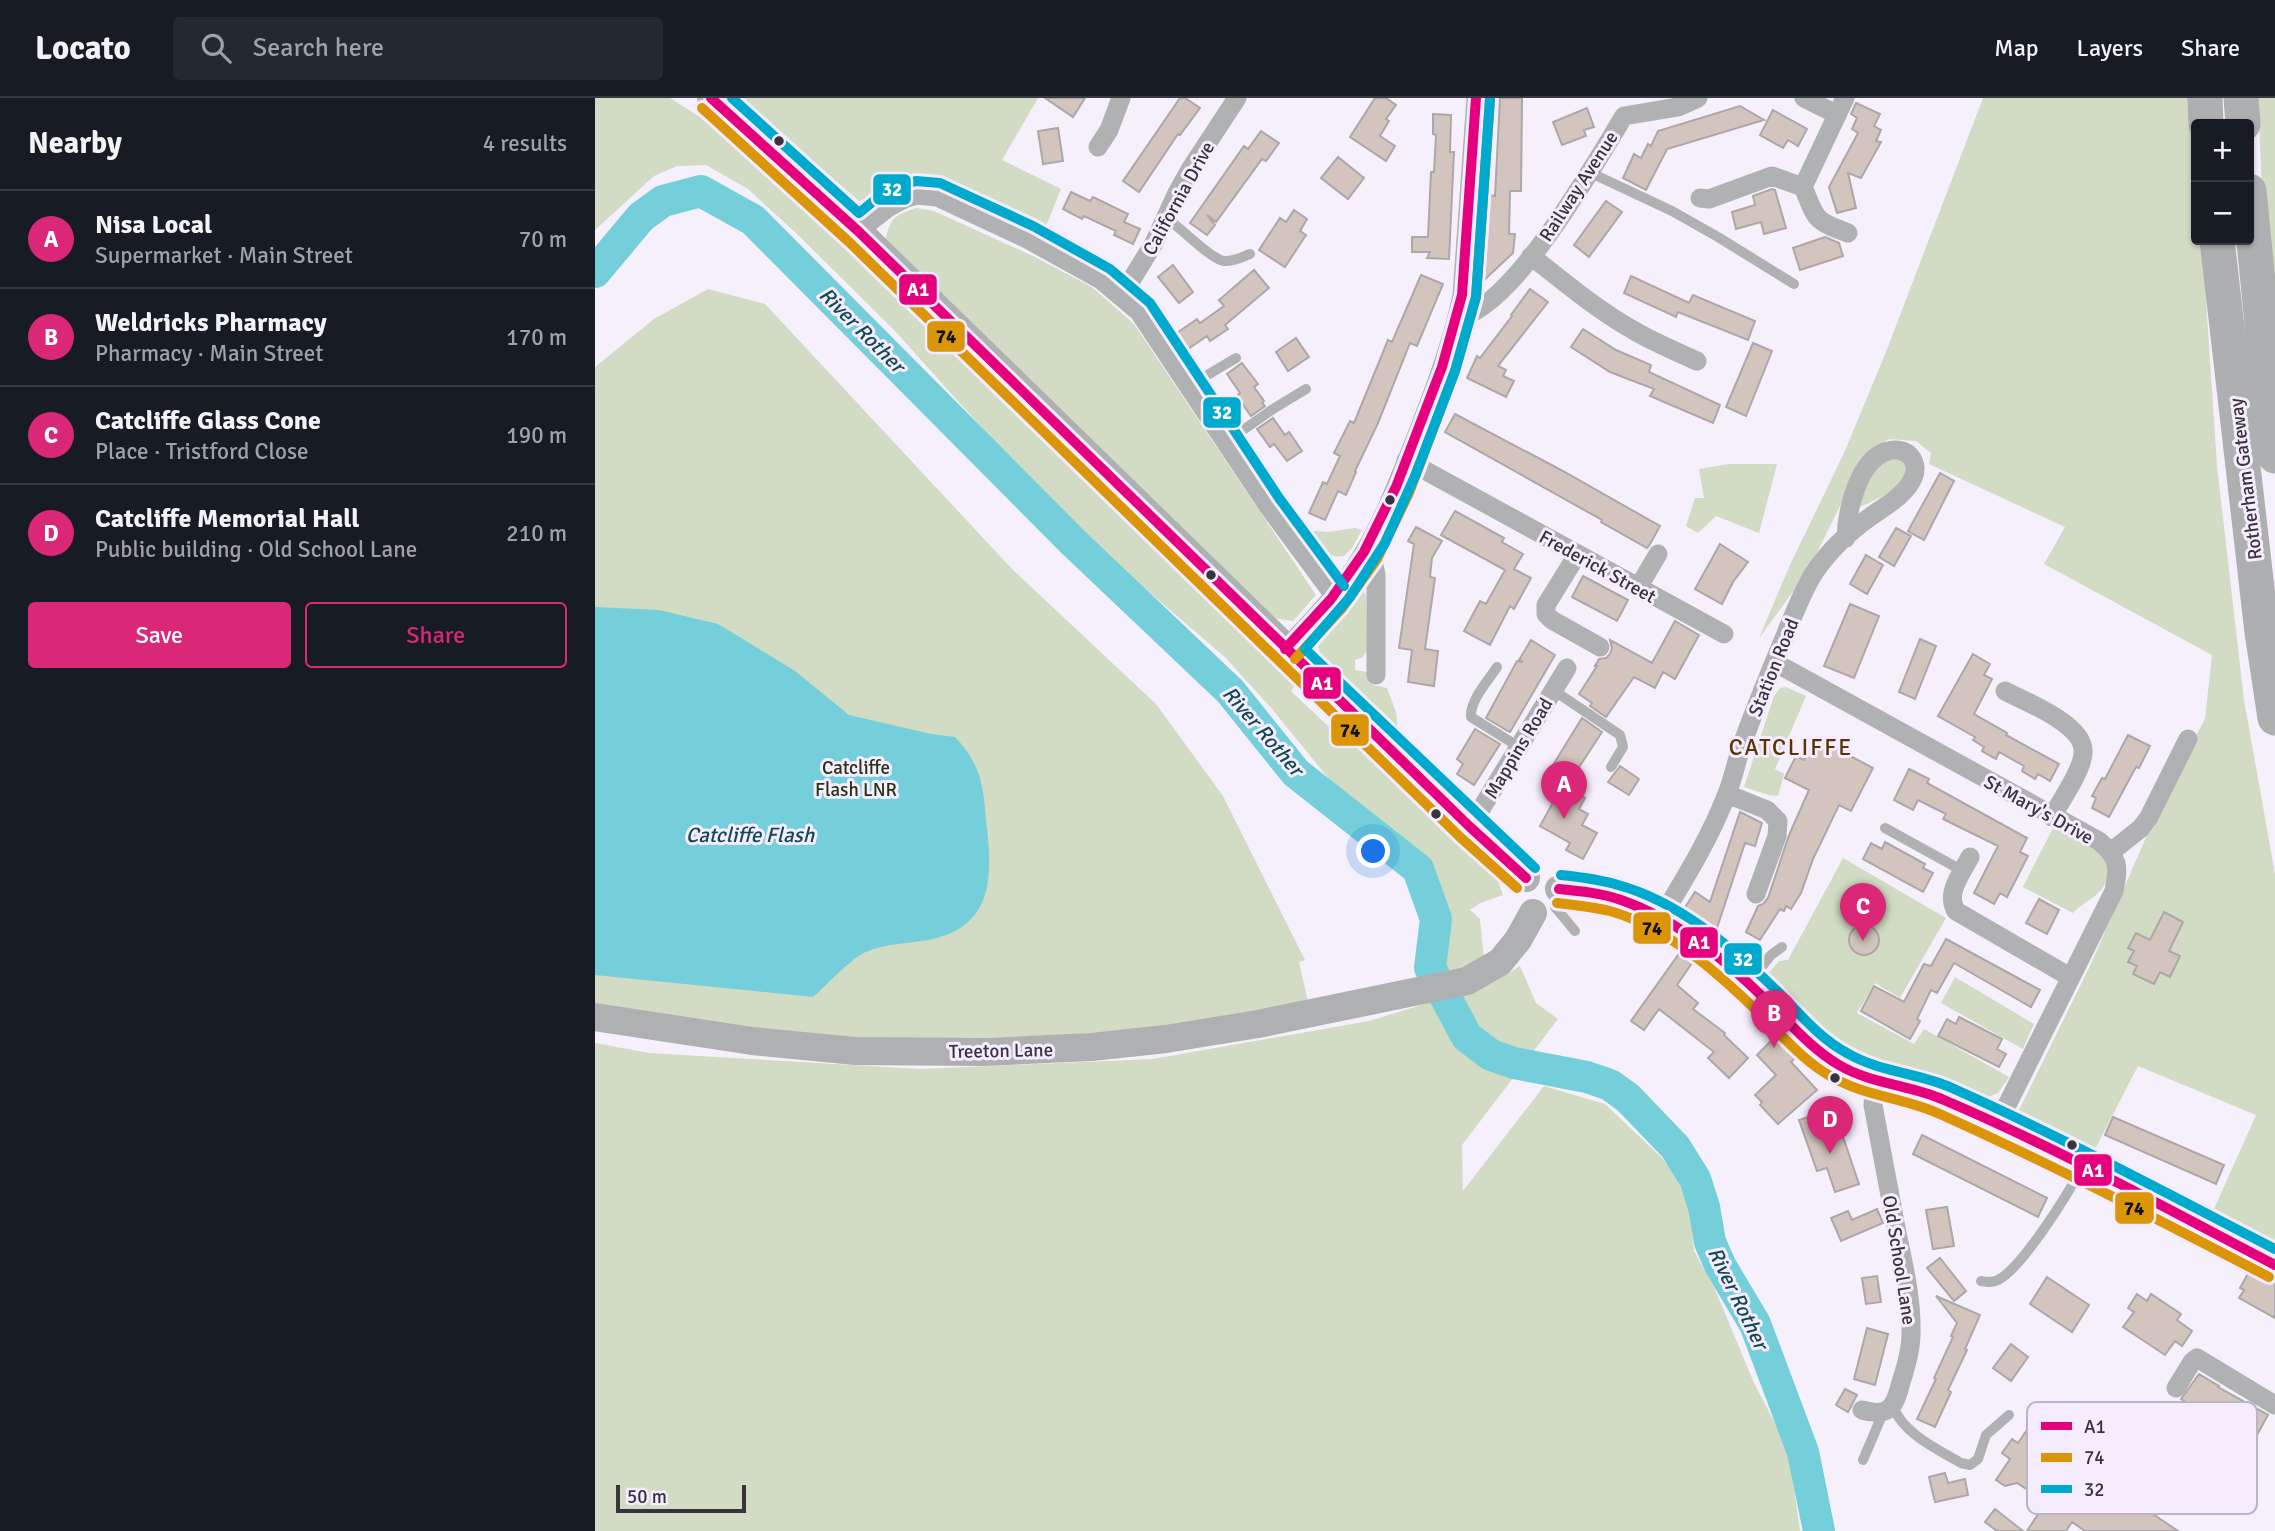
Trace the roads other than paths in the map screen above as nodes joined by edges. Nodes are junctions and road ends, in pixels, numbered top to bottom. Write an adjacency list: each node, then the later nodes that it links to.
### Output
1 (711, 98): 17 (main road)
2 (1121, 98): 12 (street)
3 (1476, 98): 25 (street)
4 (1698, 98): 13 (street, Railway Avenue)
5 (1804, 98): 9 (street)
6 (2205, 98): 10 (highway)
7 (2241, 98): 11 (highway)
8 (1233, 99): 16 (street, California Drive)
9 (1841, 106): 14 (street)
10 (2206, 119)
11 (2243, 119)
12 (1098, 147)
13 (1590, 173): 22 (street, Railway Avenue); 23 (lane)
14 (1803, 187): 15 (street); 18 (street)
15 (1700, 198)
16 (1167, 219): 21 (lane); 24 (street, California Drive)
17 (858, 231): 24 (street); 41 (main road)
18 (1848, 233)
19 (2254, 242): 31 (highway, Rotherham Gateway)
20 (2218, 245): 48 (highway, Rotherham Gateway)
21 (1250, 254)
22 (1531, 256): 25 (street, Railway Avenue); 27 (street, Railway Avenue)
23 (1794, 284)
24 (1122, 295): 28 (street)
25 (1457, 318): 32 (street)
26 (1236, 358): 28 (lane)
27 (1697, 361)
28 (1189, 386): 30 (street)
29 (1306, 389): 30 (lane)
30 (1226, 442): 38 (street)
31 (2275, 456)
32 (1406, 460): 34 (street); 36 (street, Frederick Street)
33 (1846, 537): 42 (street, Station Road)
34 (1366, 549): 38 (street); 45 (street)
35 (1658, 554): 37 (street)
36 (1577, 555): 37 (street, Frederick Street); 40 (street)
37 (1638, 589): 39 (street, Frederick Street)
38 (1333, 594): 41 (street)
39 (1724, 634)
40 (1600, 647)
41 (1285, 649): 54 (main road)
42 (1774, 662): 52 (street, Station Road); 53 (street, St Mary's Drive)
43 (1497, 667): 50 (lane)
44 (1567, 668): 46 (street, Mappins Road)
45 (1376, 674)
46 (1553, 690): 50 (street, Mappins Road); 51 (lane)
47 (2005, 691): 53 (street)
48 (2275, 718)
49 (2188, 739): 56 (street)
50 (1519, 747): 54 (street, Mappins Road)
51 (1611, 767)
52 (1727, 794): 58 (street); 60 (street, Station Road)
53 (2052, 817): 56 (street, St Mary's Drive)
54 (1470, 827): 59 (main road)
55 (1885, 828): 57 (lane)
56 (2111, 852): 63 (street, St Mary's Drive)
57 (1966, 864): 63 (street)
58 (1756, 894)
59 (1549, 903): 60 (main road); 61 (lane); 65 (main road, Treeton Lane)
60 (1661, 918): 64 (main road)
61 (1575, 931)
62 (1782, 947): 64 (lane)
63 (2070, 977): 67 (street, St Mary's Drive)
64 (1749, 984): 66 (main road)
65 (595, 1017)
66 (1875, 1079): 67 (main road); 74 (street, Old School Lane)
67 (1997, 1125): 68 (main road)
68 (2082, 1167): 69 (main road); 70 (lane)
69 (2275, 1265)
70 (1981, 1282)
71 (2176, 1388): 72 (street)
72 (2275, 1405)
73 (1862, 1410): 74 (street)
74 (1888, 1410): 75 (lane); 76 (lane)
75 (2009, 1415)
76 (1863, 1460)

